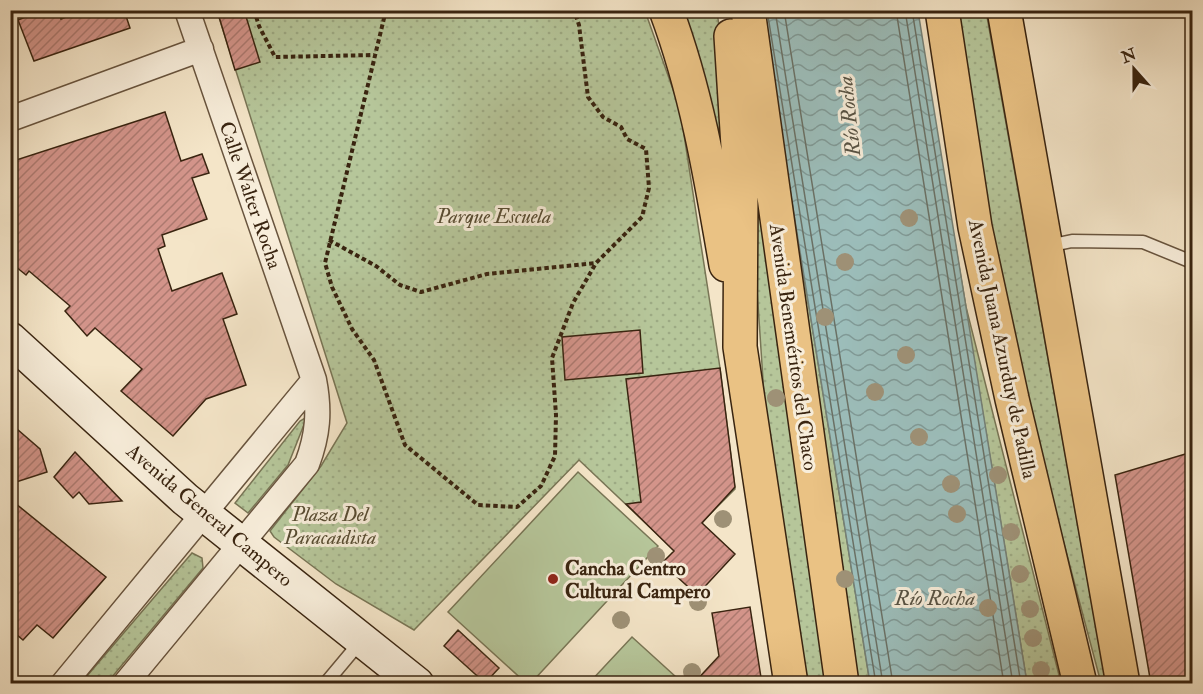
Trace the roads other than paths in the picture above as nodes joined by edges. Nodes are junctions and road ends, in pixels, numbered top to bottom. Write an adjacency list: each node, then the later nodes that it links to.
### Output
1 (187, 10): 7 (street, Calle Walter Rocha)
2 (666, 10): 12 (main road)
3 (729, 10): 12 (main road, Avenida Beneméritos del Chaco)
4 (748, 10): 22 (main road, Avenida Beneméritos del Chaco)
5 (942, 10): 23 (main road, Avenida Juana Azurduy de Padilla)
6 (1004, 10): 9 (main road)
7 (201, 49): 8 (street); 13 (street, Calle Walter Rocha)
8 (10, 119)
9 (1047, 246): 10 (lane); 24 (main road)
10 (1192, 262)
11 (10, 339): 14 (street, Avenida General Campero)
12 (740, 347): 21 (main road, Avenida Beneméritos del Chaco)
13 (314, 380): 14 (street); 15 (street, Calle Walter Rocha)
14 (203, 514): 15 (street, Avenida General Campero); 17 (street)
15 (242, 544): 16 (street, Avenida General Campero); 18 (street, Calle Walter Rocha)
16 (362, 639): 19 (lane); 20 (street, Avenida General Campero)
17 (63, 684)
18 (125, 684)
19 (325, 684)
20 (417, 684)
21 (791, 684)
22 (842, 684)
23 (1080, 684)
24 (1123, 684)

